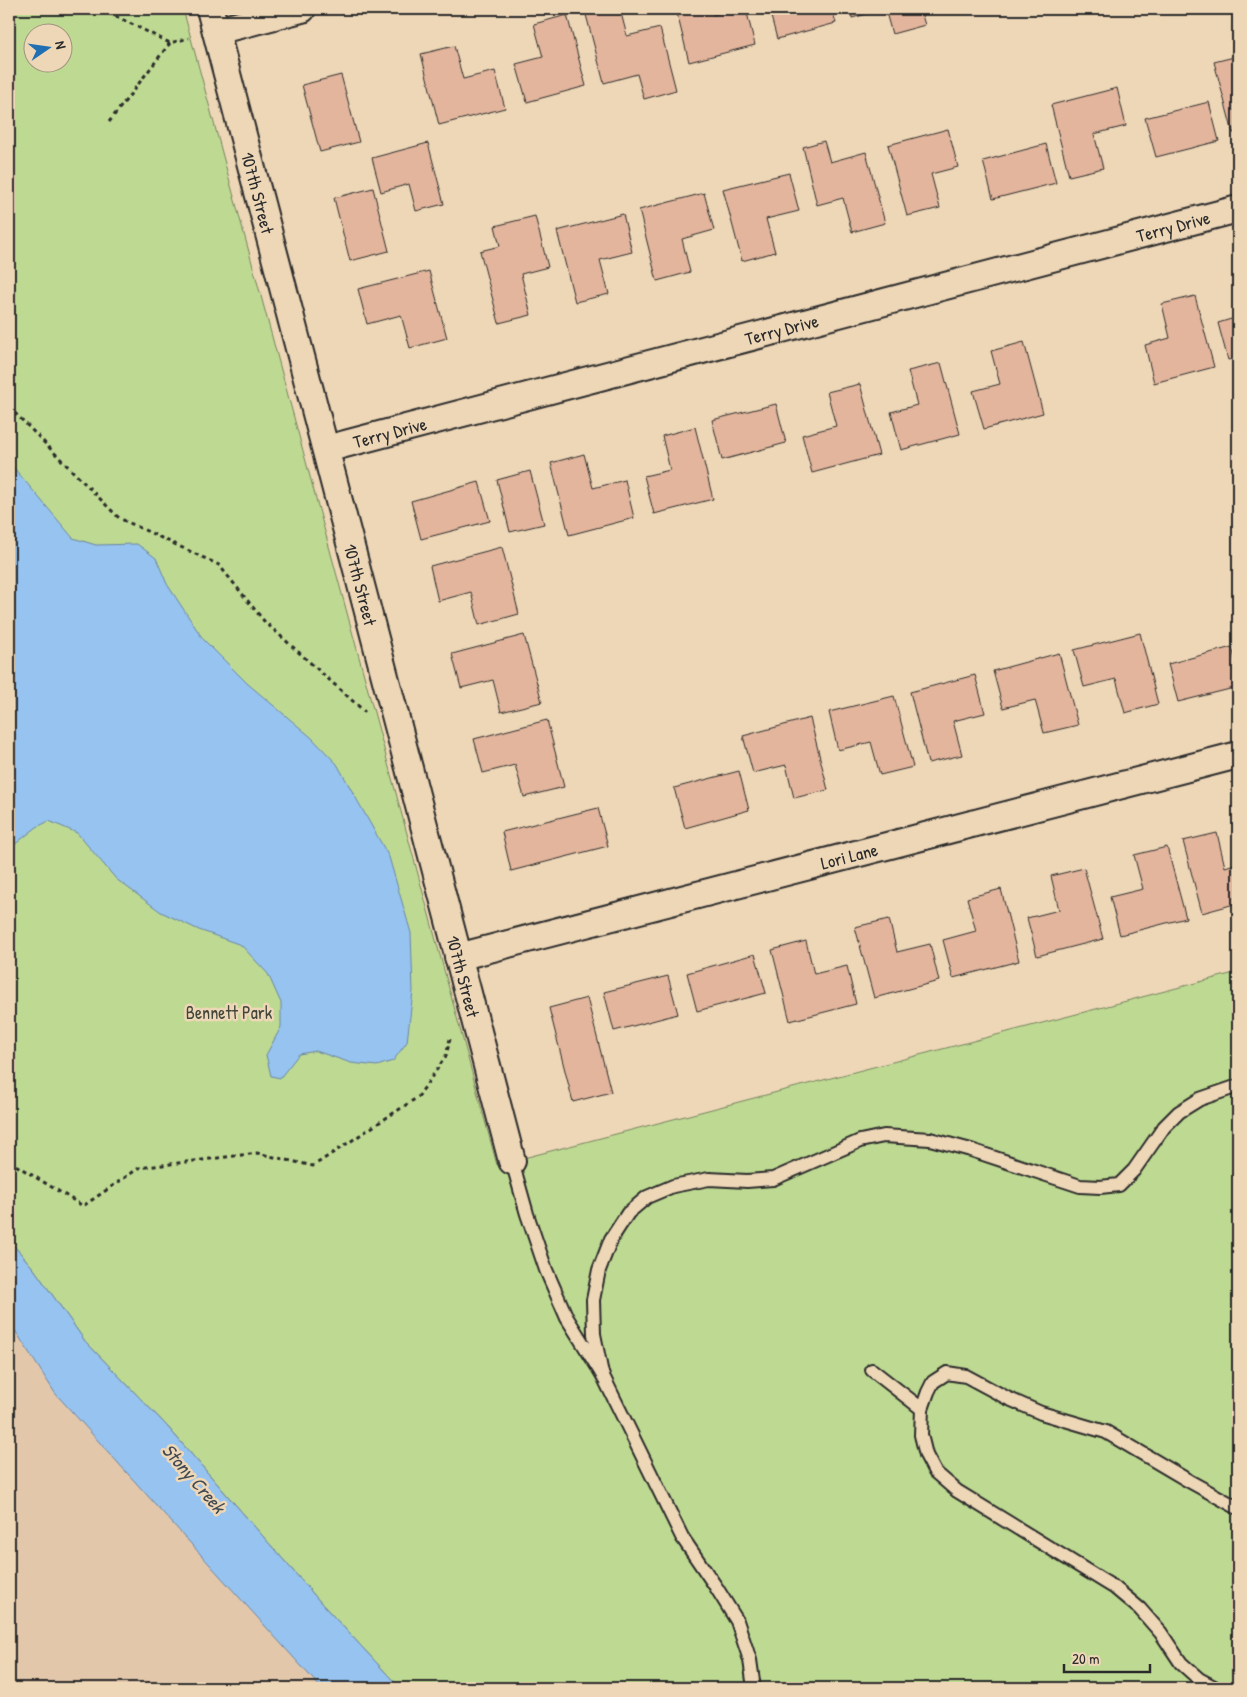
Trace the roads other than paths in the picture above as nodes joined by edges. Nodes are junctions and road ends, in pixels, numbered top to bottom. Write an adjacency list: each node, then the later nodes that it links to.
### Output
1 (302, 9): 2 (street)
2 (213, 20): 4 (street, 107th Street)
3 (1238, 208): 4 (street, Terry Drive)
4 (326, 449): 6 (street, 107th Street)
5 (1238, 755): 6 (street, Lori Lane)
6 (458, 957): 8 (street, 107th Street)
7 (1238, 1086): 10 (lane)
8 (512, 1161): 10 (lane)
9 (872, 1370): 11 (lane)
10 (602, 1374): 13 (lane)
11 (922, 1409): 12 (lane); 14 (lane)
12 (1238, 1508)
13 (754, 1688)
14 (1216, 1688)

